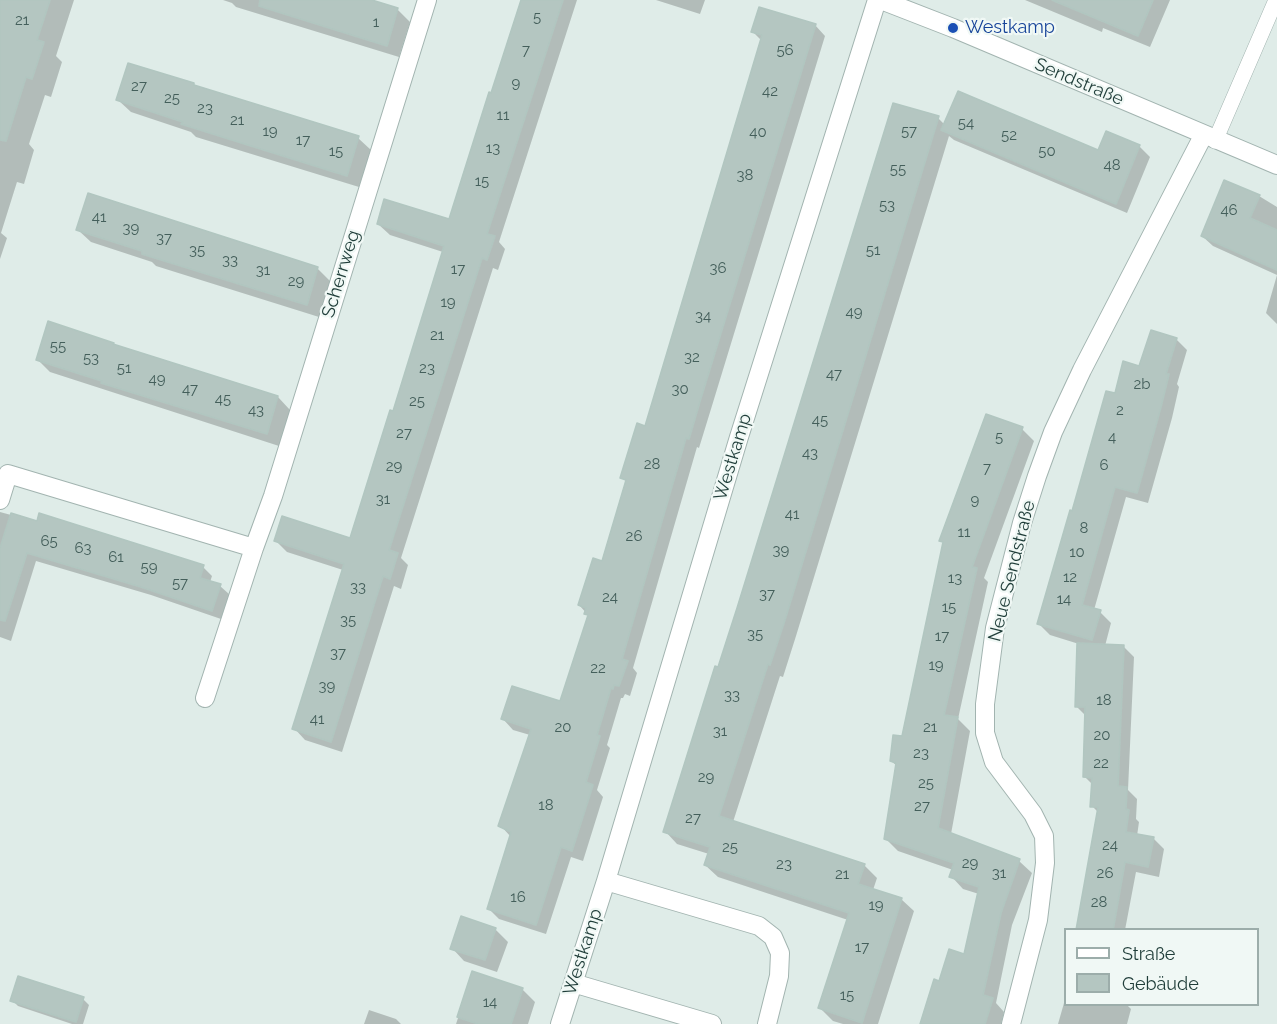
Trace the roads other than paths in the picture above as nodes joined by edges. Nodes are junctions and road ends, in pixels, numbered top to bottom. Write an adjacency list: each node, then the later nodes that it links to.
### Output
1 (427, 0): 7 (street, Scherrweg)
2 (879, 0): 4 (street, Sendstraße); 9 (street, Westkamp)
3 (1276, 0): 4 (lane)
4 (1209, 138): 5 (street, Sendstraße); 14 (street, Neue Sendstraße)
5 (1277, 165)
6 (0, 500): 7 (street)
7 (254, 549): 8 (street, Scherrweg)
8 (205, 698)
9 (606, 881): 10 (street, Westkamp); 13 (street)
10 (573, 983): 11 (street, Westkamp); 12 (street)
11 (560, 1024)
12 (712, 1024)
13 (767, 1024)
14 (1011, 1024)

